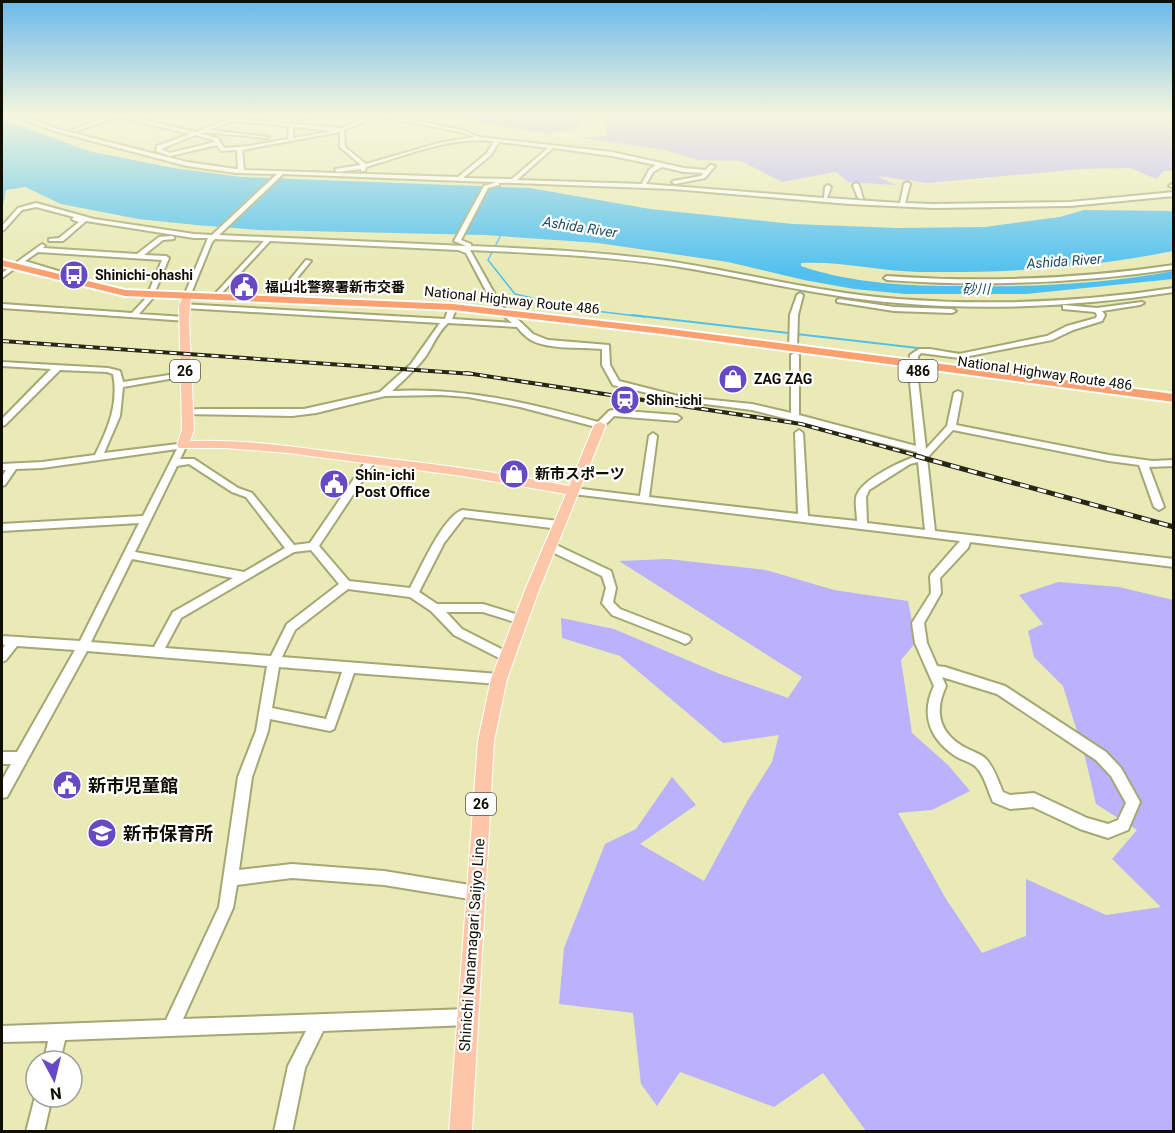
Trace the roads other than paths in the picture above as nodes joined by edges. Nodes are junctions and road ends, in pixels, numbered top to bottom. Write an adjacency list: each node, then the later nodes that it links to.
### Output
1 (205, 167): 13 (street)
2 (228, 167): 10 (street)
3 (353, 167): 11 (street)
4 (364, 167): 14 (street)
5 (473, 167): 15 (street)
6 (529, 167): 16 (street)
7 (657, 167): 17 (street)
8 (673, 167): 12 (street)
9 (711, 167): 12 (street)
10 (241, 169): 11 (street); 13 (street)
11 (324, 172): 13 (street); 14 (street)
12 (707, 172): 18 (street)
13 (281, 173): 16 (street); 32 (street)
14 (362, 174): 15 (street)
15 (460, 177): 16 (street)
16 (514, 180): 17 (street); 21 (street); 35 (street)
17 (645, 183): 18 (street)
18 (663, 184): 21 (street)
19 (907, 184): 26 (street)
20 (856, 185): 25 (street)
21 (674, 187): 24 (street); 27 (street)
22 (828, 187): 24 (street)
23 (1173, 194): 27 (street)
24 (826, 197): 25 (street)
25 (861, 198): 26 (street)
26 (904, 198): 27 (street)
27 (902, 205)
28 (29, 208): 29 (street); 31 (street); 33 (street)
29 (5, 230)
30 (59, 234): 33 (street)
31 (205, 237): 32 (street); 39 (street)
32 (213, 237): 34 (street); 35 (street); 53 (street)
33 (51, 240): 37 (street)
34 (267, 242): 38 (street); 50 (street)
35 (457, 243): 36 (street); 38 (street)
36 (492, 248): 38 (street); 47 (street)
37 (36, 250): 39 (street); 45 (street)
38 (469, 252): 49 (street); 58 (street)
39 (138, 256): 48 (street)
40 (308, 261): 51 (street)
41 (2, 262): 42 (highway, National Highway Route 486 / 486)
42 (15, 266): 44 (street); 45 (highway, National Highway Route 486 / 486)
43 (1173, 267): 46 (street)
44 (2, 276)
45 (61, 278): 48 (highway, National Highway Route 486 / 486)
46 (887, 278)
47 (1171, 293): 52 (street)
48 (151, 295): 53 (highway, National Highway Route 486 / 486); 59 (street)
49 (800, 295): 56 (street); 63 (street)
50 (215, 297): 51 (highway, National Highway Route 486 / 486); 53 (highway, National Highway Route 486 / 486)
51 (278, 298): 55 (highway, National Highway Route 486 / 486)
52 (1152, 300): 56 (street); 57 (street)
53 (186, 301): 60 (main road, 26); 61 (street)
54 (2, 306): 59 (street)
55 (453, 307): 58 (highway, National Highway Route 486 / 486); 61 (street)
56 (1062, 307): 57 (street)
57 (1097, 310): 66 (street)
58 (507, 312): 62 (street); 63 (highway, National Highway Route 486 / 486)
59 (134, 315): 60 (street)
60 (184, 319): 67 (main road, 26)
61 (445, 322): 62 (street); 70 (street)
62 (517, 325): 75 (street)
63 (794, 352): 66 (highway, National Highway Route 486 / 486); 75 (street)
64 (2, 364): 65 (street)
65 (58, 367): 68 (street); 73 (street)
66 (912, 367): 71 (highway, National Highway Route 486 / 486); 72 (highway, National Highway Route 486 / 486); 83 (street)
67 (186, 374): 68 (street); 74 (main road, 26)
68 (121, 385): 84 (street)
69 (958, 393): 79 (street)
70 (383, 394): 74 (street); 78 (street)
71 (1173, 398)
72 (1173, 406)
73 (6, 412): 77 (street)
74 (187, 412): 82 (main road, 26)
75 (795, 417): 83 (street)
76 (677, 418): 78 (street)
77 (2, 423)
78 (600, 424): 93 (main road, Shinichi Nanamagari Saijyo Line)
79 (951, 427): 83 (street); 87 (street)
80 (799, 433): 96 (street)
81 (653, 436): 94 (street)
82 (183, 445): 84 (street); 85 (main road); 86 (street)
83 (922, 453): 99 (street); 101 (street)
84 (98, 457): 90 (street)
85 (371, 460): 93 (main road); 103 (street)
86 (175, 463): 97 (street); 105 (street)
87 (1143, 463): 88 (street); 95 (street)
88 (1171, 463): 91 (street)
89 (2, 467): 90 (street)
90 (13, 467): 92 (street)
91 (1173, 474)
92 (2, 483)
93 (573, 490): 94 (street); 98 (main road, Shinichi Nanamagari Saijyo Line / 26)
94 (644, 500): 96 (street)
95 (1159, 507)
96 (803, 518): 99 (street)
97 (147, 519): 100 (street); 106 (street)
98 (559, 525): 104 (main road, Shinichi Nanamagari Saijyo Line / 26); 110 (street)
99 (862, 525): 101 (street)
100 (2, 526)
101 (930, 533): 102 (street)
102 (966, 537): 107 (street); 121 (street)
103 (313, 546): 105 (street); 109 (street)
104 (550, 546): 112 (main road, Shinichi Nanamagari Saijyo Line / 26); 113 (street)
105 (292, 549): 108 (street)
106 (130, 555): 108 (street); 115 (street)
107 (1173, 563)
108 (245, 576): 116 (street)
109 (346, 585): 110 (street); 119 (street)
110 (413, 593): 111 (street)
111 (435, 608): 112 (street); 118 (street)
112 (521, 620): 118 (main road, Shinichi Nanamagari Saijyo Line / 26)
113 (684, 639)
114 (8, 641): 115 (street); 117 (street)
115 (83, 647): 116 (street); 125 (street)
116 (157, 652): 119 (street)
117 (2, 657)
118 (507, 657): 122 (main road, Shinichi Nanamagari Saijyo Line / 26)
119 (274, 662): 120 (street); 123 (street)
120 (350, 667): 122 (street); 123 (street)
121 (935, 671): 121 (street)
122 (499, 679): 128 (main road, Shinichi Nanamagari Saijyo Line / 26)
123 (265, 712): 127 (street)
124 (2, 758): 125 (street)
125 (20, 758): 126 (street)
126 (2, 792)
127 (230, 878): 128 (street); 131 (street)
128 (476, 893): 129 (main road, Shinichi Nanamagari Saijyo Line / 26)
129 (468, 1017): 130 (street); 138 (main road, Shinichi Nanamagari Saijyo Line / 26)
130 (318, 1024): 131 (street); 137 (street)
131 (170, 1029): 132 (street)
132 (58, 1033): 133 (street); 134 (street)
133 (2, 1034)
134 (55, 1049)
135 (40, 1109): 136 (street)
136 (35, 1131)
137 (283, 1131)
138 (460, 1131)

